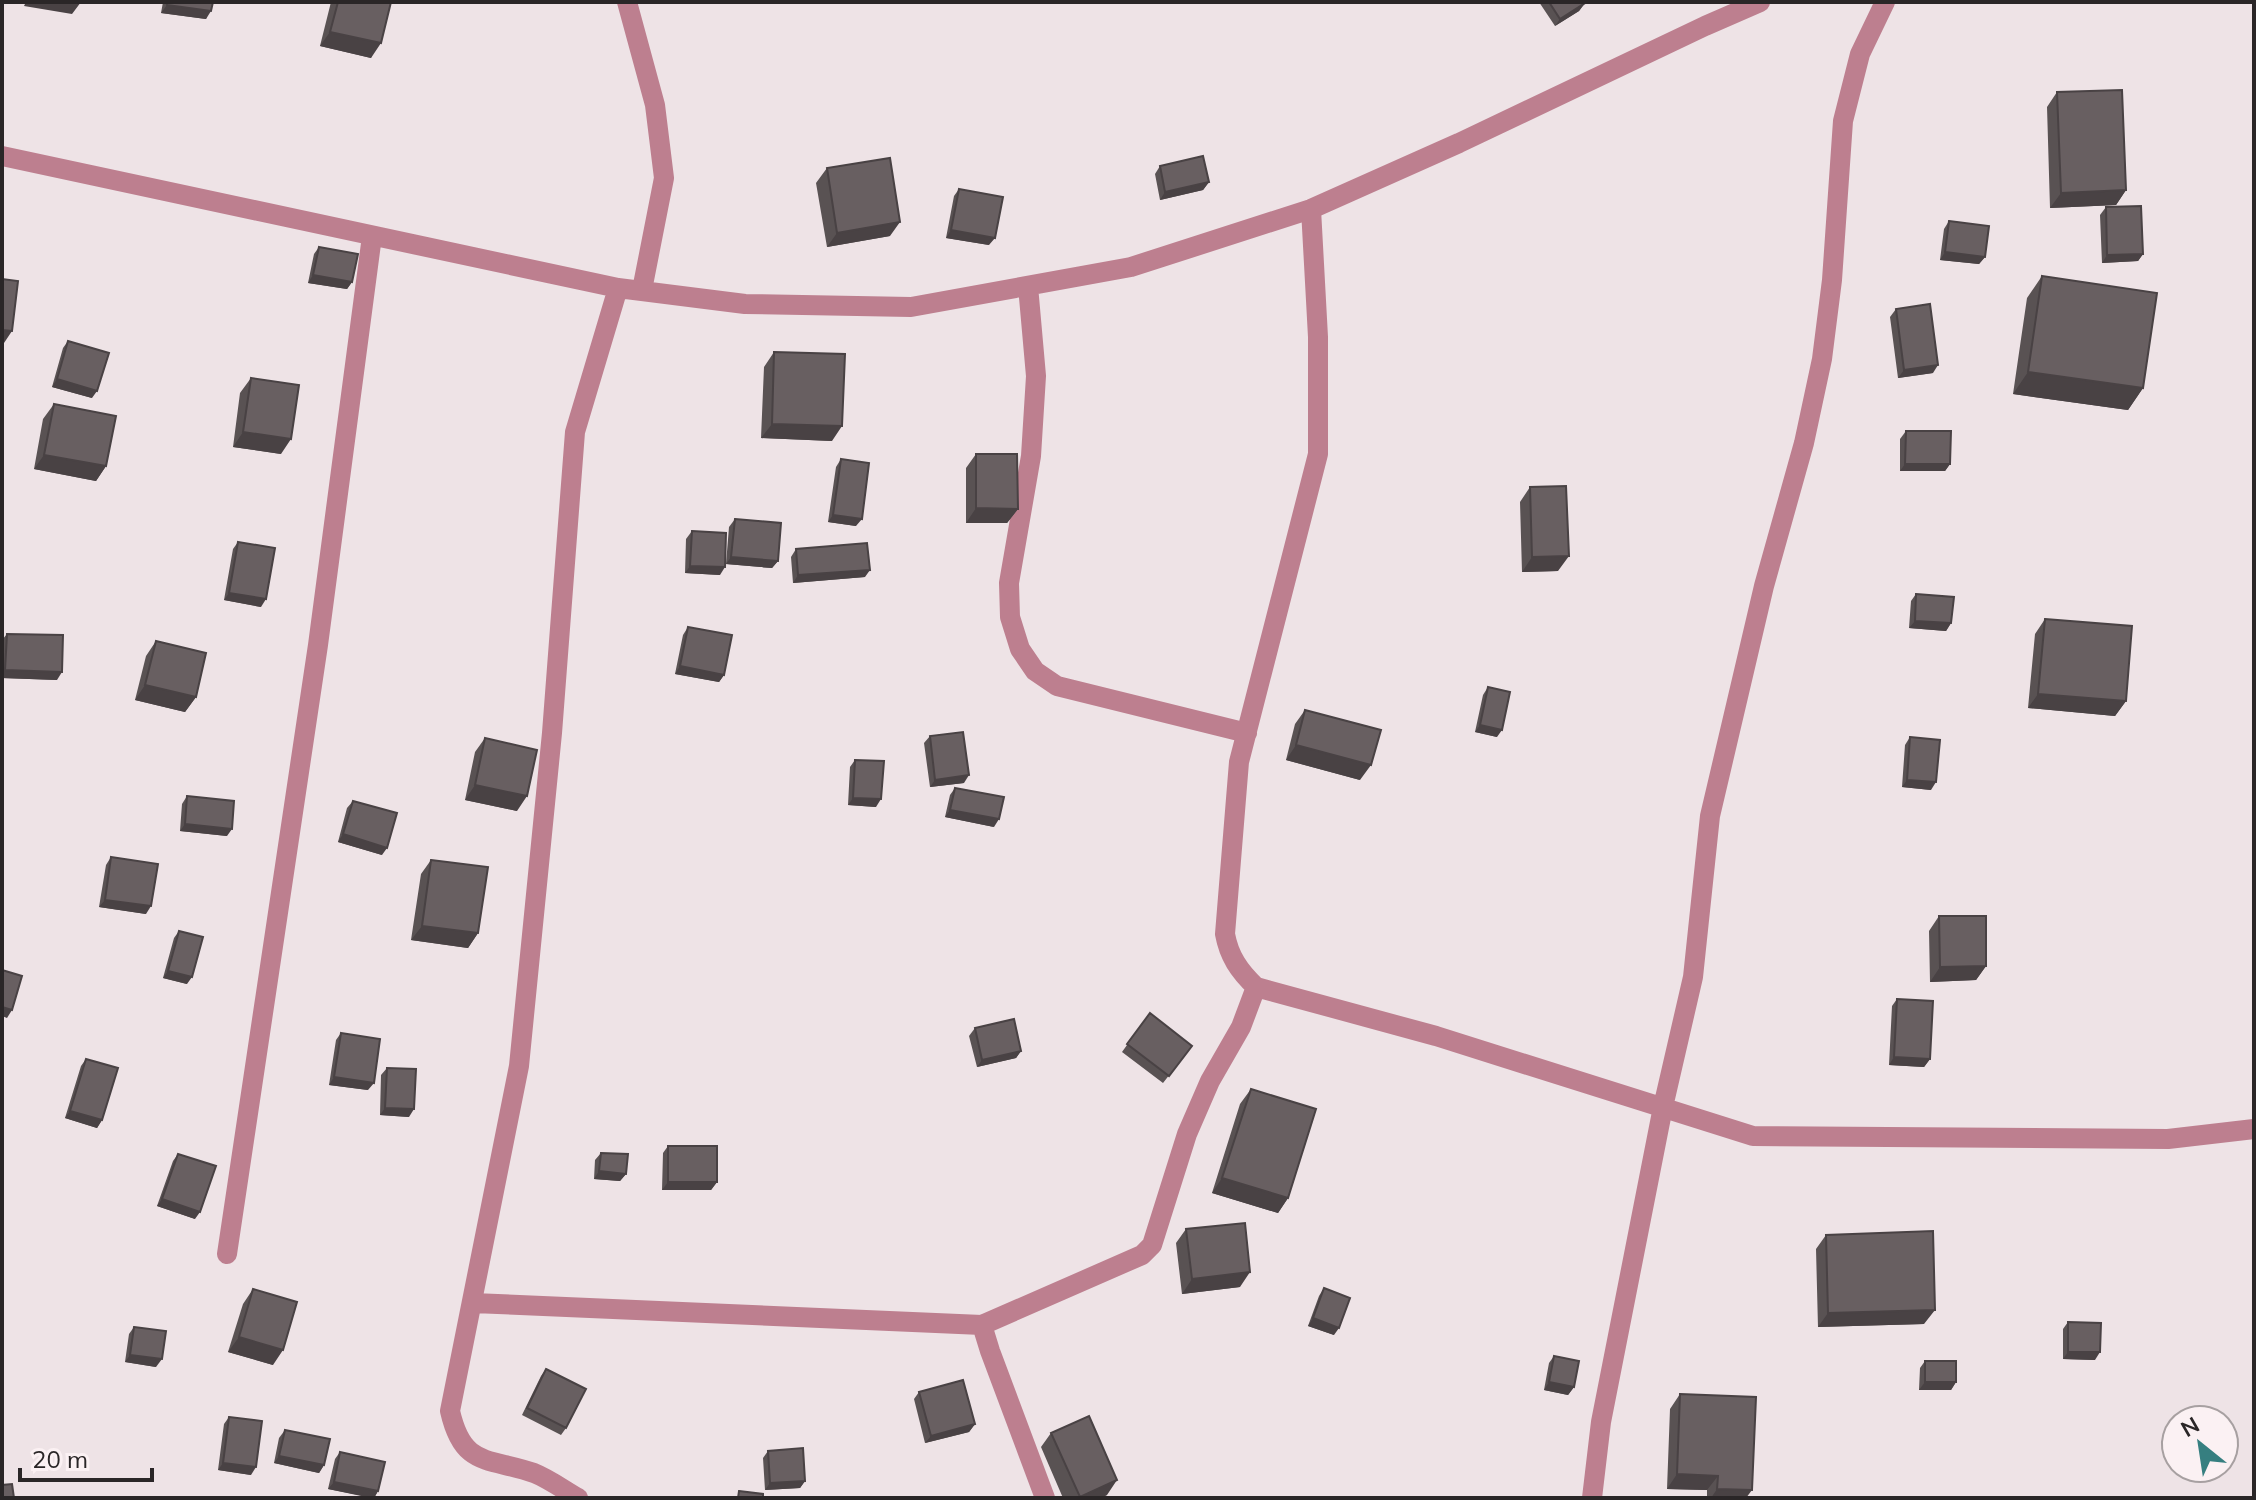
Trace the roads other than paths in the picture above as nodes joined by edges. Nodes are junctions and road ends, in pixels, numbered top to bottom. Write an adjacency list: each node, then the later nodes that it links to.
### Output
1 (627, 2): 9 (street)
2 (1760, 2): 5 (street)
3 (1885, 2): 12 (street)
4 (2, 156): 6 (street)
5 (1311, 209): 7 (street); 10 (street)
6 (372, 236): 8 (street); 14 (street)
7 (1028, 286): 9 (street); 10 (street)
8 (618, 288): 9 (street); 15 (street)
9 (642, 290)
10 (1247, 733): 11 (street)
11 (1256, 987): 12 (street); 16 (street)
12 (1663, 1107): 13 (street); 19 (street)
13 (2254, 1129)
14 (227, 1254)
15 (473, 1303): 16 (street); 17 (street)
16 (982, 1325): 18 (street)
17 (578, 1498)
18 (1045, 1498)
19 (1592, 1498)

